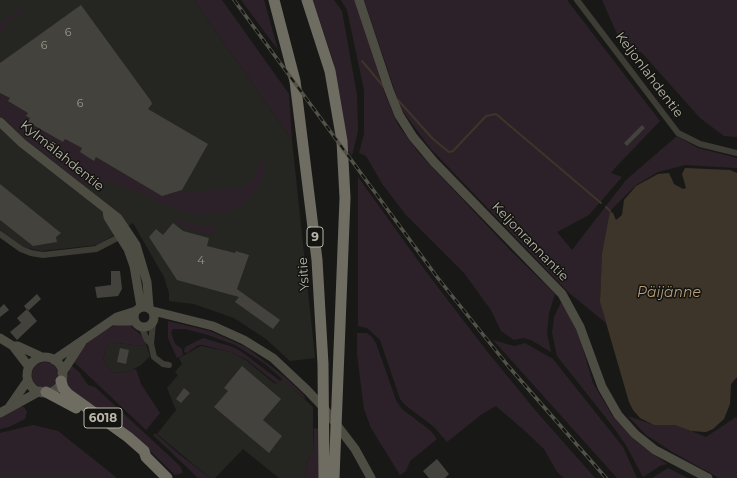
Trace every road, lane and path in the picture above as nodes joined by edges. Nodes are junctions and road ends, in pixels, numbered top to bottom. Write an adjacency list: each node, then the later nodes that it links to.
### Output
1 (274, 0): 29 (highway, Ysitie / 9)
2 (307, 0): 30 (highway)
3 (359, 0): 32 (street, Keljonrannantie)
4 (577, 0): 6 (street, Keljonlahdentie)
5 (0, 122): 8 (street, Kylmälahdentie)
6 (737, 153)
7 (0, 234): 8 (street)
8 (124, 234): 9 (street, Kylmälahdentie)
9 (145, 309): 10 (street); 11 (street); 12 (street); 13 (street)
10 (174, 316): 12 (street); 31 (street)
11 (113, 321): 13 (street); 15 (street)
12 (153, 322): 13 (street); 16 (street)
13 (138, 324): 16 (street)
14 (0, 338): 17 (street)
15 (83, 340): 19 (street); 22 (street)
16 (150, 344): 20 (street)
17 (12, 346): 18 (street); 21 (street)
18 (42, 357): 19 (street); 21 (street)
19 (54, 360): 22 (street, 6018)
20 (170, 365)
21 (29, 367): 23 (street)
22 (62, 377): 24 (street); 27 (highway, 6018)
23 (28, 380): 24 (street, 6018); 25 (street)
24 (43, 392): 25 (street); 27 (highway, 6018)
25 (9, 407): 26 (street)
26 (0, 413)
27 (146, 457): 28 (highway, 6018)
28 (167, 478)
29 (324, 478)
30 (334, 478)
31 (371, 478)
32 (708, 478)

